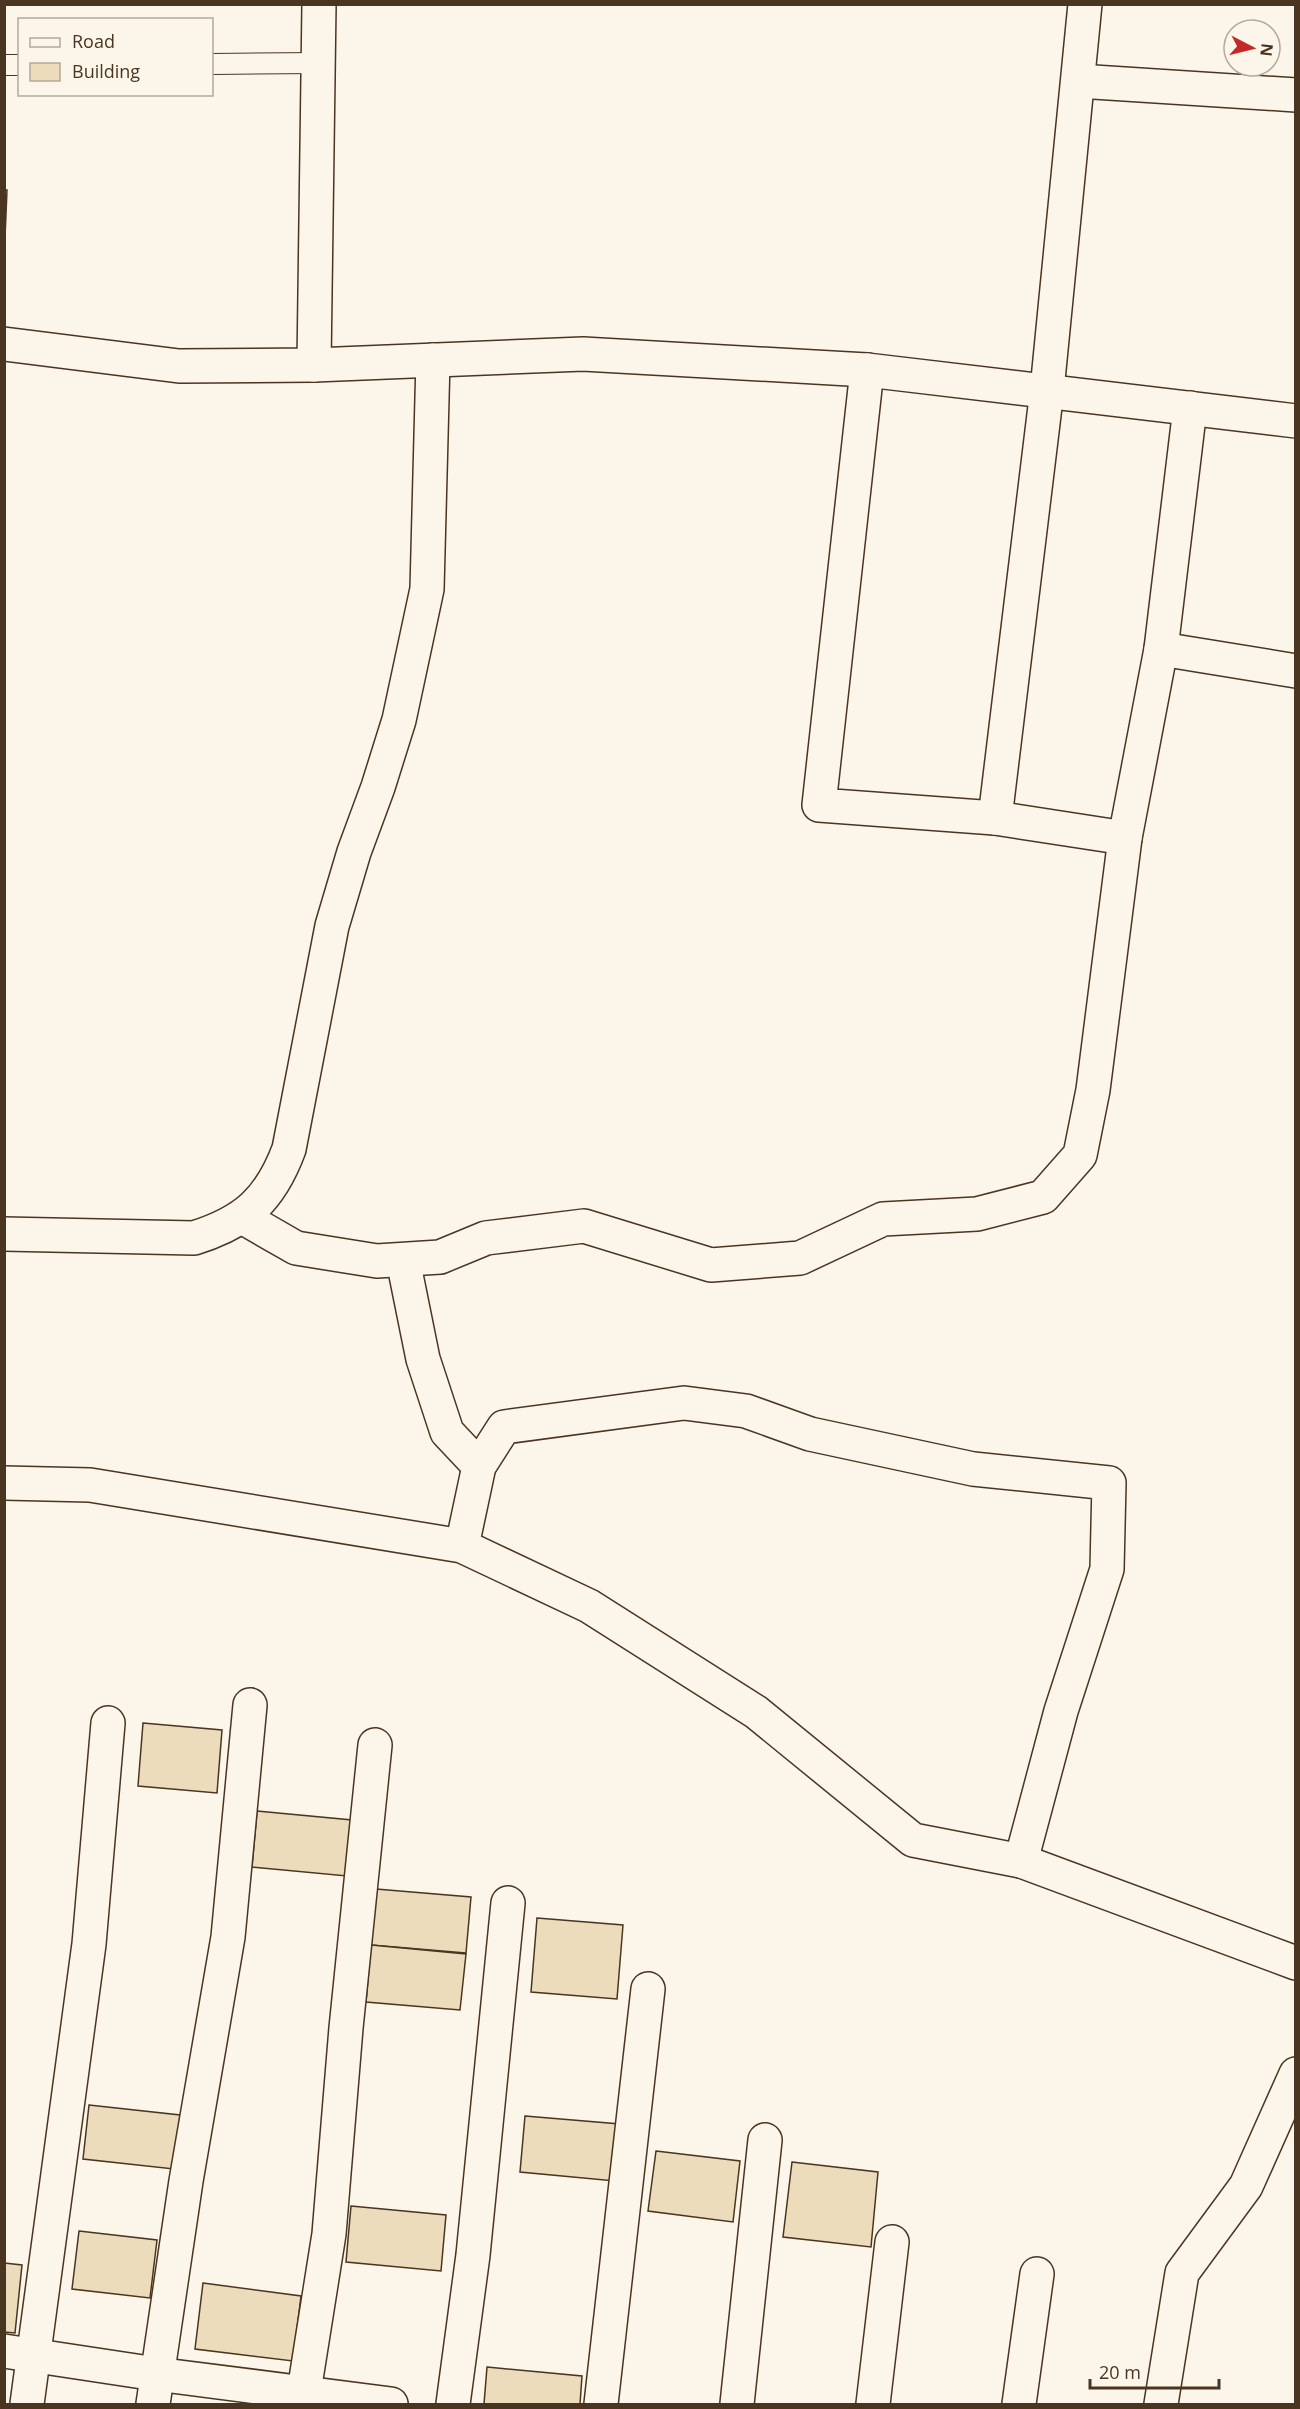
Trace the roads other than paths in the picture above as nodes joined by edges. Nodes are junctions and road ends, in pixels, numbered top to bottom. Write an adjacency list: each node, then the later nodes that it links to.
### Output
1 (319, 4): 3 (street)
2 (1085, 4): 5 (street)
3 (319, 63): 4 (lane); 9 (street)
4 (213, 64)
5 (1078, 81): 6 (street); 11 (street)
6 (1296, 95)
7 (4, 344): 9 (street)
8 (433, 360): 9 (street); 10 (street); 18 (street)
9 (314, 365)
10 (867, 370): 11 (street); 16 (street)
11 (1047, 390): 12 (street); 16 (street)
12 (1190, 408): 13 (street); 14 (street)
13 (1296, 421)
14 (1161, 649): 15 (street); 17 (street)
15 (1296, 671)
16 (995, 818): 17 (street)
17 (1125, 838): 20 (street)
18 (242, 1217): 19 (street); 20 (street)
19 (4, 1233)
20 (403, 1260): 21 (street)
21 (479, 1466): 23 (street); 27 (street)
22 (4, 1483): 23 (street)
23 (462, 1546): 27 (street)
24 (250, 1705): 36 (street)
25 (108, 1723): 35 (street)
26 (375, 1745): 37 (street)
27 (1021, 1861): 29 (street)
28 (508, 1903): 40 (street)
29 (1296, 1963)
30 (648, 1989): 41 (street)
31 (1296, 2074): 45 (street)
32 (765, 2140): 42 (street)
33 (892, 2242): 43 (street)
34 (1037, 2274): 44 (street)
35 (19, 2353): 36 (street); 38 (street)
36 (155, 2389): 37 (street)
37 (303, 2399): 39 (street)
38 (27, 2404)
39 (391, 2404)
40 (453, 2404)
41 (601, 2404)
42 (737, 2404)
43 (873, 2404)
44 (1019, 2404)
45 (1161, 2404)

